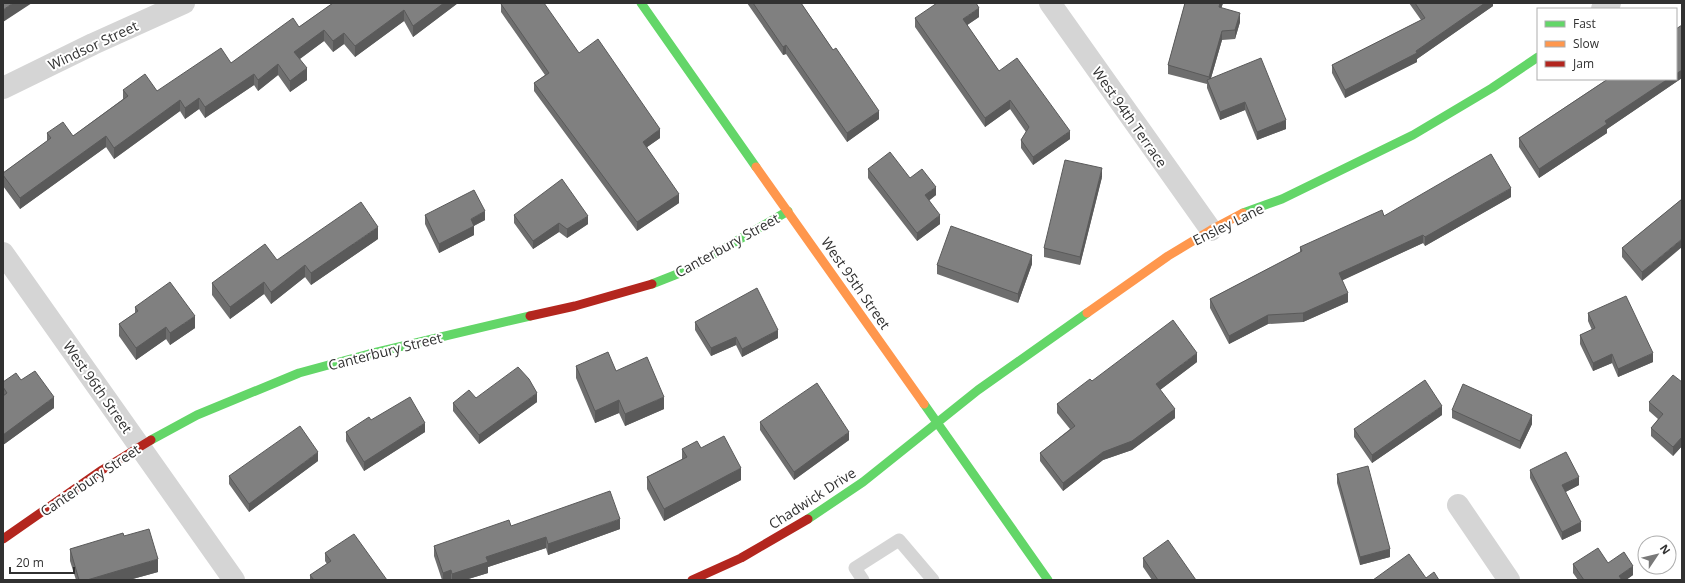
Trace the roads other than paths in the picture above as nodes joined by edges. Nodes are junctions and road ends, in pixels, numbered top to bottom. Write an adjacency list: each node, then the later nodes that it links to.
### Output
1 (184, 3): 5 (street, Windsor Street)
2 (641, 3): 6 (street, West 95th Street)
3 (1051, 4): 7 (street, West 94th Terrace)
4 (1537, 58): 7 (street, Ensley Lane)
5 (3, 88)
6 (788, 212): 9 (street, West 95th Street); 10 (street, Canterbury Street)
7 (1211, 230): 9 (street, Ensley Lane)
8 (3, 253): 10 (street, West 96th Street)
9 (937, 422): 14 (street, Chadwick Drive); 17 (street, West 95th Street)
10 (139, 447): 12 (street, Canterbury Street); 13 (street, West 96th Street)
11 (1458, 505): 18 (street)
12 (3, 540)
13 (234, 580)
14 (692, 580)
15 (863, 580): 16 (lane)
16 (933, 580)
17 (1048, 580)
18 (1509, 580)

